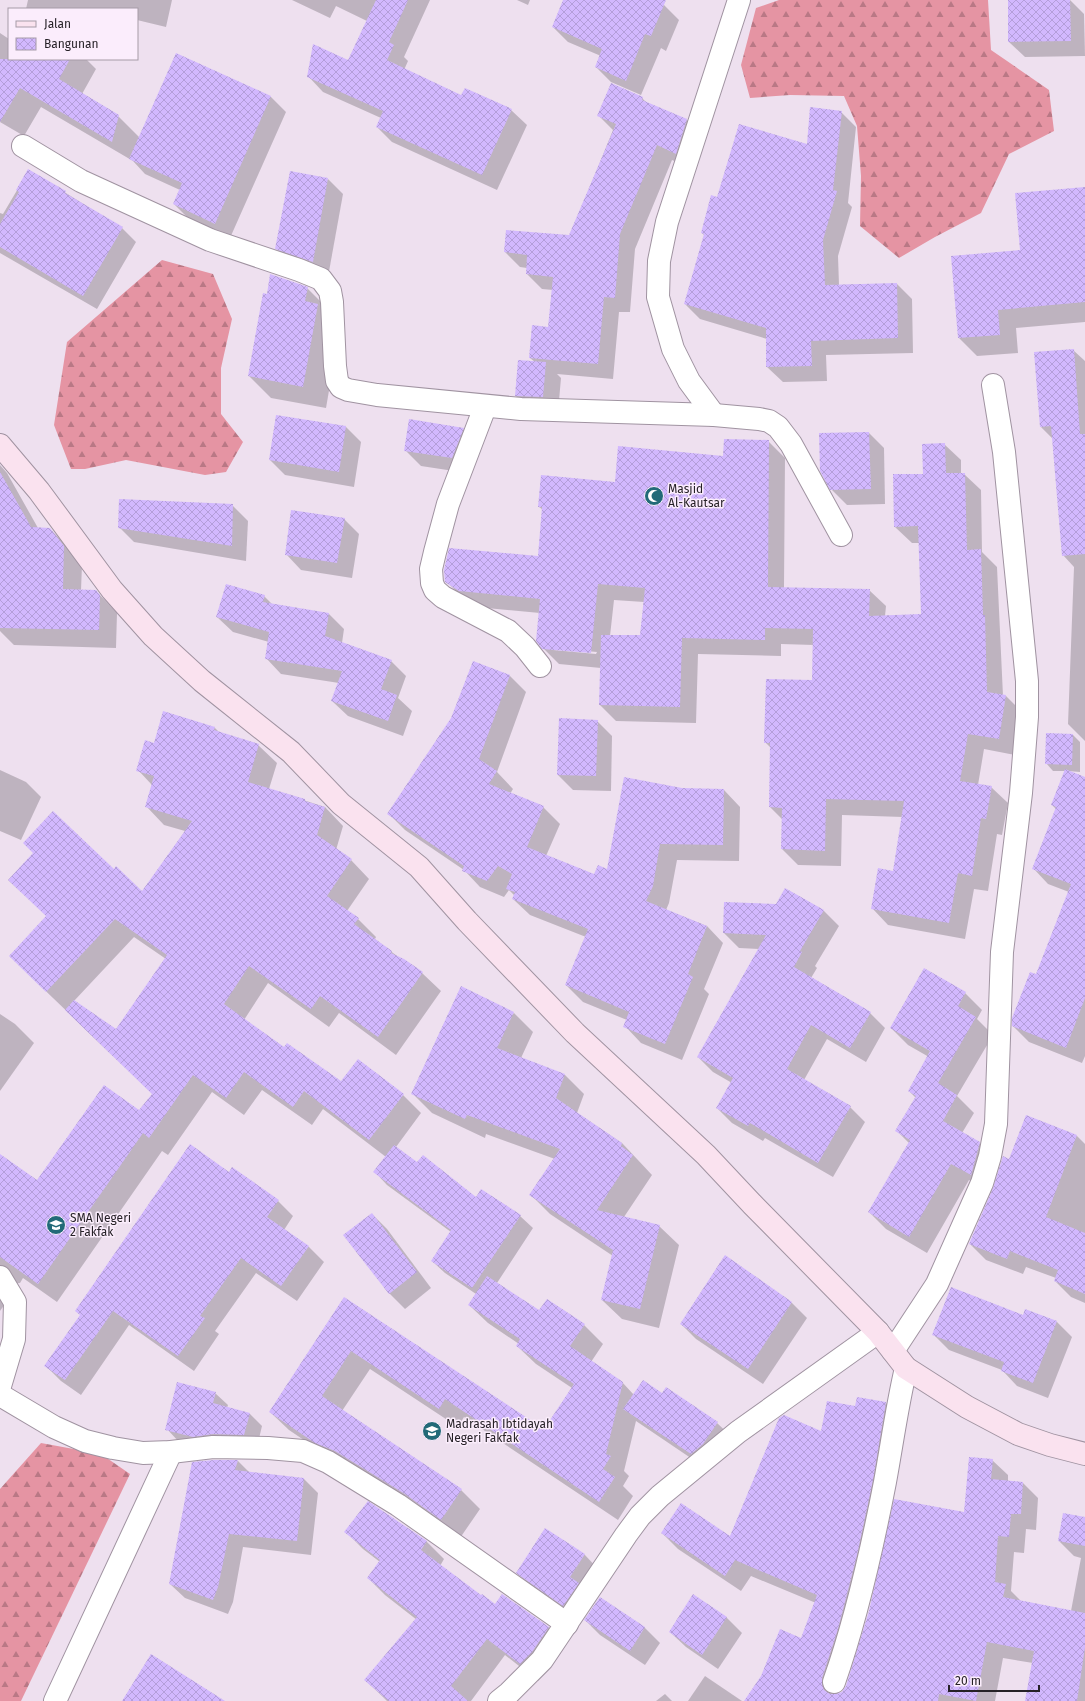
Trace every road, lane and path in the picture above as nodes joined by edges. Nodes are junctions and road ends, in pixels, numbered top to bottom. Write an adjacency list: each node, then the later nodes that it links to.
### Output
1 (739, 0): 5 (street)
2 (23, 146): 4 (street)
3 (993, 385): 11 (street)
4 (485, 407): 5 (street); 8 (street)
5 (714, 415): 7 (street)
6 (0, 445): 10 (main road)
7 (841, 535)
8 (540, 666)
9 (0, 1278): 13 (street)
10 (878, 1332): 11 (main road); 17 (street)
11 (893, 1351): 12 (main road)
12 (906, 1368): 16 (main road); 18 (street)
13 (0, 1386)
14 (0, 1395): 15 (street)
15 (171, 1452): 17 (street); 19 (street)
16 (1085, 1454)
17 (567, 1624): 20 (street)
18 (834, 1682)
19 (55, 1701)
20 (499, 1701)

